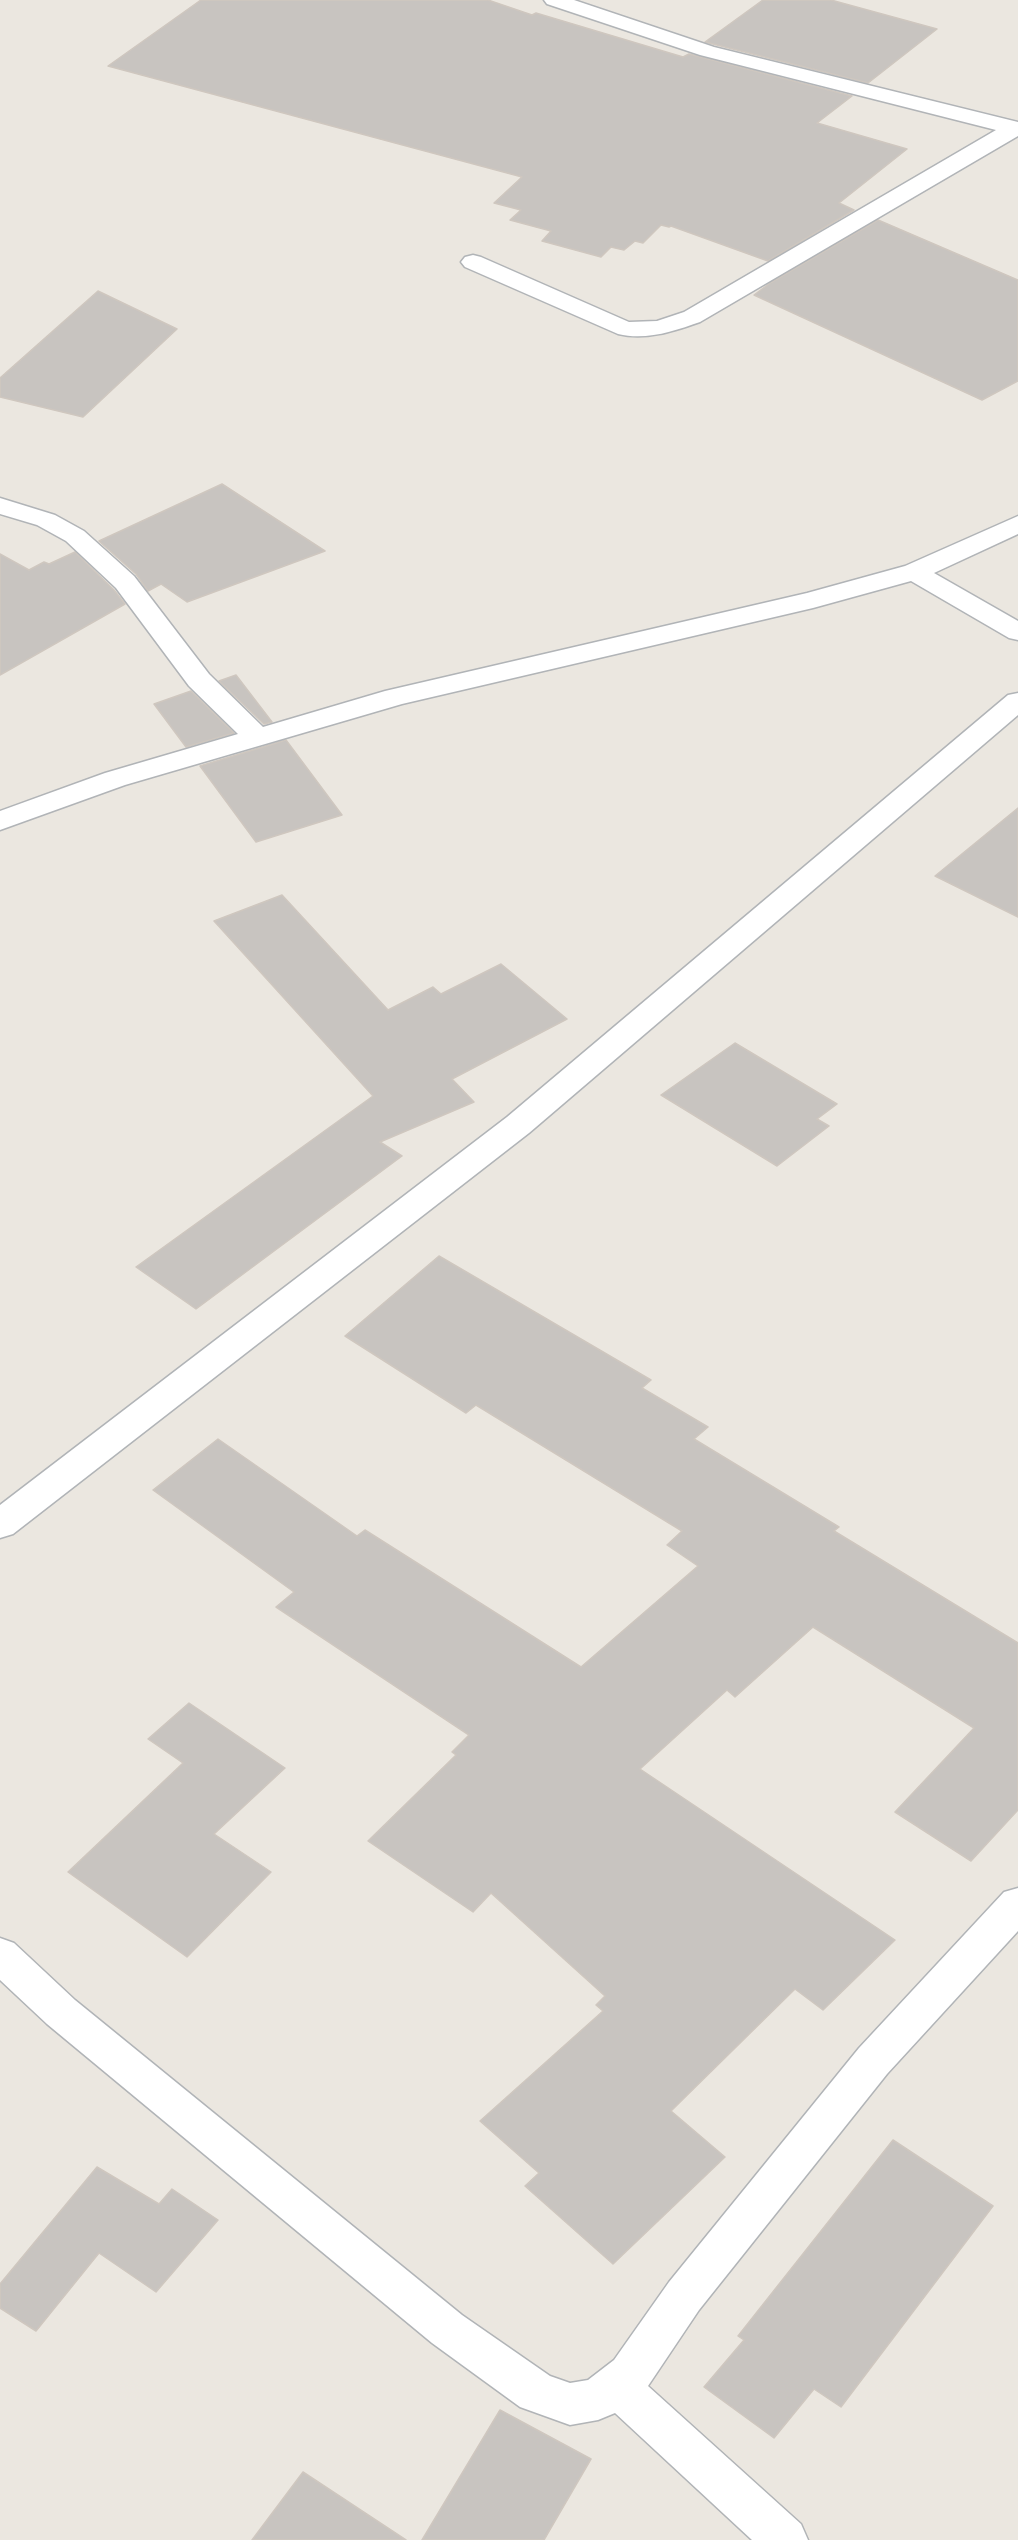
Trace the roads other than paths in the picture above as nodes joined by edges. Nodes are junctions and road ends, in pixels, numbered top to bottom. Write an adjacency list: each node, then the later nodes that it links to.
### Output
1 (554, 0): 2 (street)
2 (1016, 129): 3 (street)
3 (472, 262)
4 (0, 506): 9 (street)
5 (1018, 524): 6 (street)
6 (914, 572): 7 (street); 9 (street)
7 (1018, 632)
8 (1018, 701): 11 (street)
9 (256, 736): 10 (street)
10 (0, 821)
11 (0, 1524)
12 (1018, 1904): 14 (street)
13 (0, 1955): 14 (street)
14 (617, 2386): 15 (street)
15 (785, 2540)

